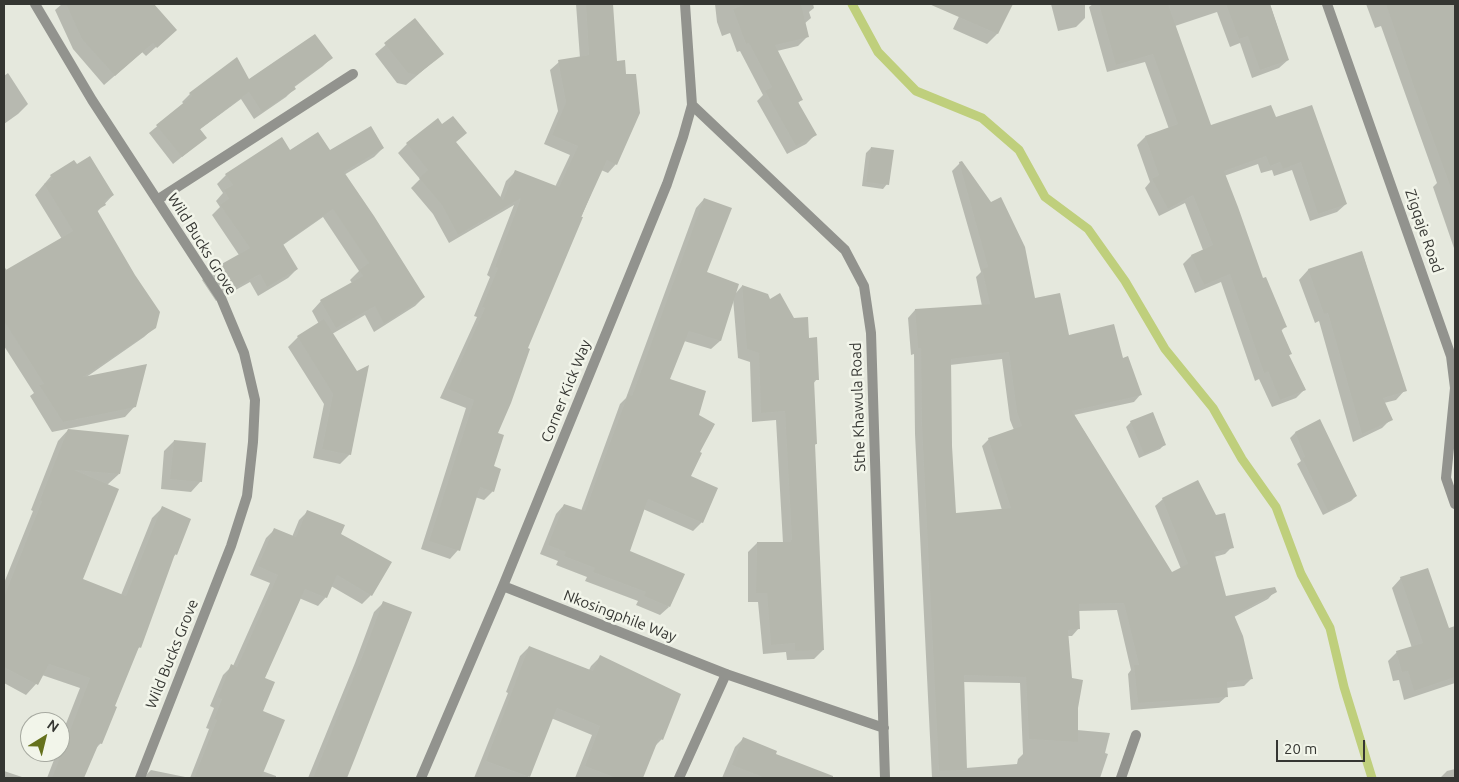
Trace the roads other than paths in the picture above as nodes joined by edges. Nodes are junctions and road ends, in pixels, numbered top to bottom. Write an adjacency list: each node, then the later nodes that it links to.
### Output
1 (35, 4): 6 (street, Wild Bucks Grove)
2 (685, 4): 5 (street, Corner Kick Way)
3 (1327, 4): 7 (street, Zigqaje Road)
4 (353, 74): 6 (street)
5 (692, 105): 8 (street, Corner Kick Way); 10 (street, Sthe Khawula Road)
6 (157, 200): 12 (street, Wild Bucks Grove)
7 (1455, 504)
8 (503, 586): 9 (street, Nkosingphile Way); 13 (street, Corner Kick Way)
9 (726, 674): 10 (street, Nkosingphile Way); 14 (street)
10 (884, 728): 15 (street, Sthe Khawula Road)
11 (1136, 735): 16 (street)
12 (140, 778)
13 (421, 778)
14 (679, 778)
15 (885, 778)
16 (1121, 778)

